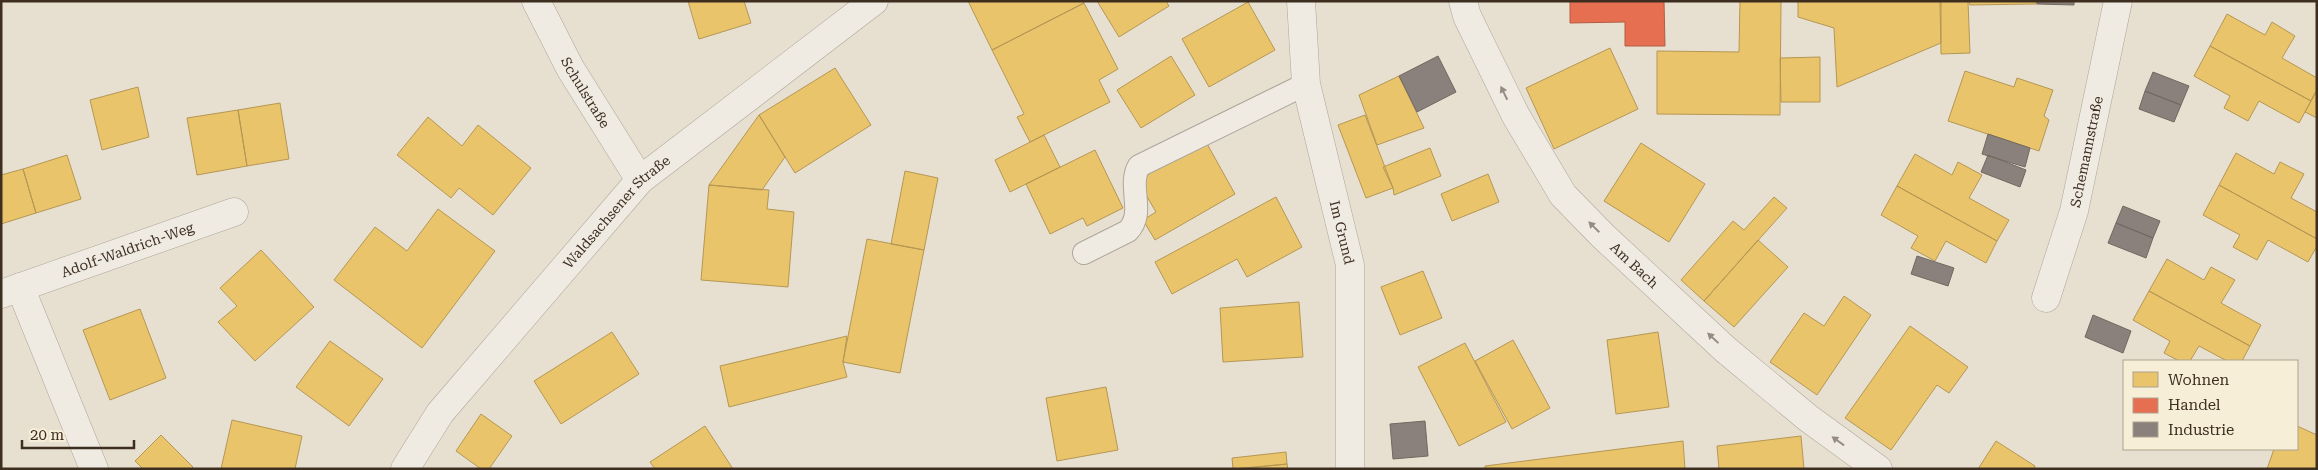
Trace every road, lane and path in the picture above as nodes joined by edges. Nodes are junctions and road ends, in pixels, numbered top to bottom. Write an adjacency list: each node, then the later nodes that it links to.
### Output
1 (536, 1): 7 (street, Schulstraße)
2 (874, 1): 7 (street, Waldsachsener Straße)
3 (1301, 1): 6 (street, Im Grund)
4 (1463, 1): 15 (street, Am Bach, one-way to 4)
5 (2118, 1): 11 (street, Schemannstraße)
6 (1306, 84): 9 (lane); 14 (street, Im Grund)
7 (640, 180): 13 (street, Waldsachsener Straße)
8 (234, 212): 10 (street, Adolf-Waldrich-Weg)
9 (1084, 253)
10 (11, 291): 12 (street, Adolf-Waldrich-Weg)
11 (2046, 298)
12 (94, 469)
13 (405, 469)
14 (1350, 469)
15 (1878, 469)

